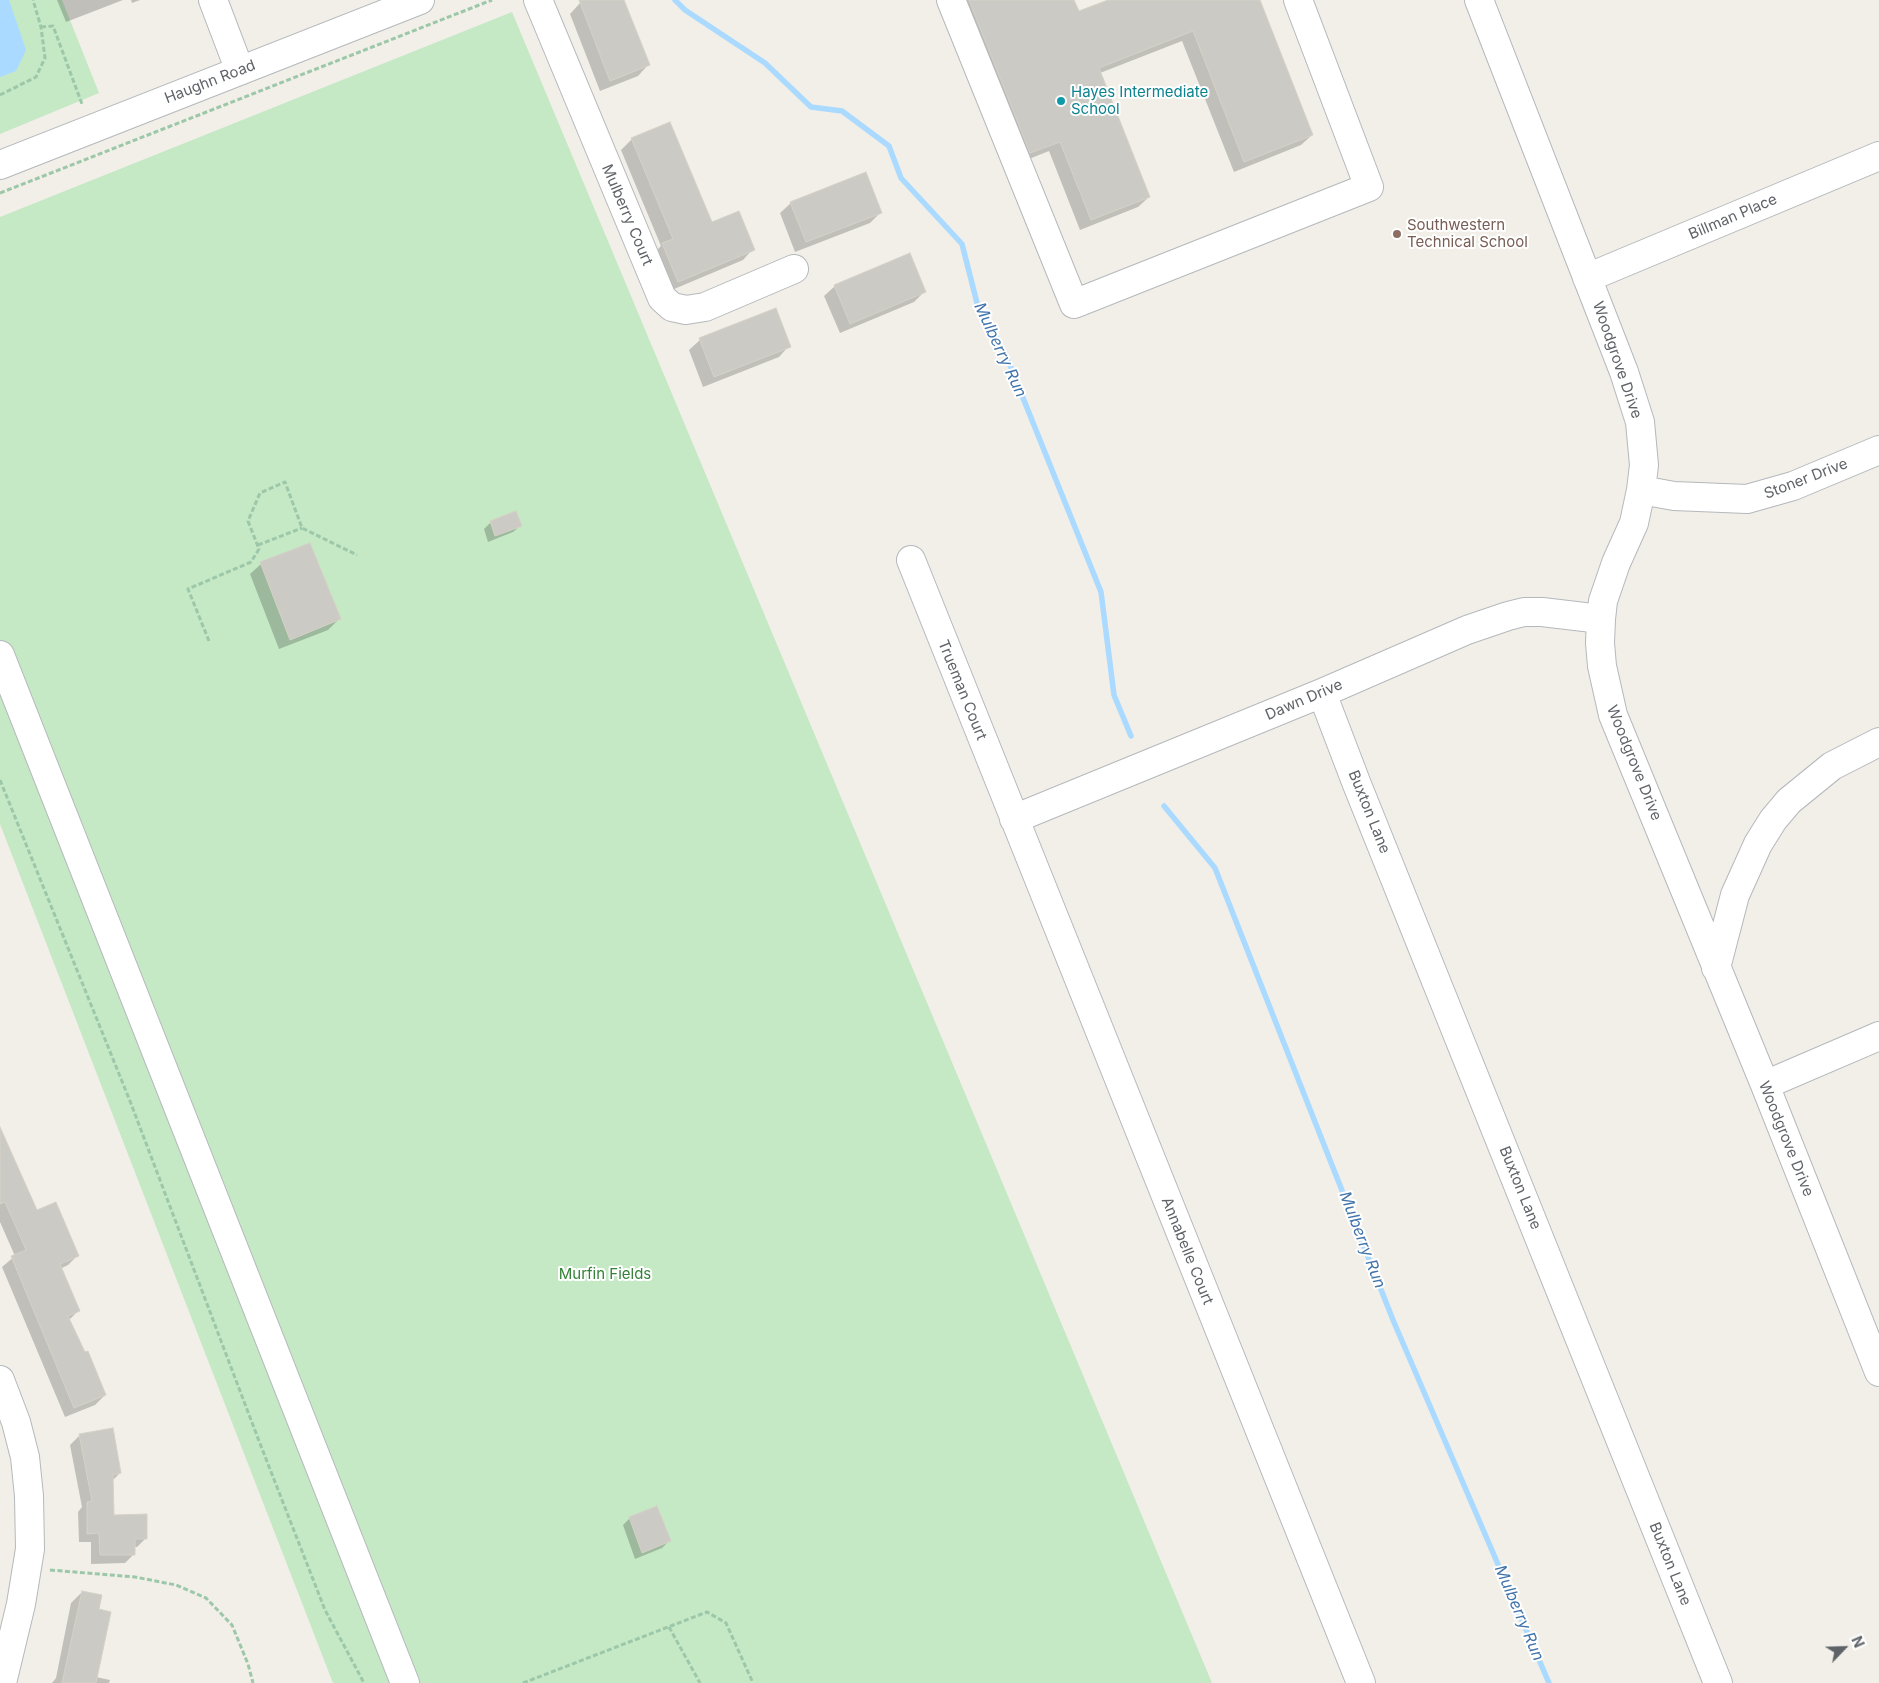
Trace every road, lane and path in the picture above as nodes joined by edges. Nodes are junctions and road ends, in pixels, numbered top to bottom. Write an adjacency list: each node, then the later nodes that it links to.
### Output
1 (33, 0): 9 (path)
2 (213, 0): 10 (street)
3 (420, 0): 10 (street, Haughn Road)
4 (492, 0): 15 (path)
5 (538, 0): 16 (street, Mulberry Court)
6 (951, 0): 7 (street)
7 (1298, 0)
8 (1479, 0): 17 (street, Woodgrove Drive)
9 (41, 27): 11 (path); 12 (path)
10 (240, 70): 14 (street, Haughn Road)
11 (0, 95)
12 (82, 104)
13 (1879, 156): 17 (street, Billman Place)
14 (0, 165)
15 (0, 193)
16 (794, 269)
17 (1587, 278): 19 (street, Woodgrove Drive)
18 (1879, 450): 19 (street, Stoner Drive)
19 (1642, 490): 24 (street, Woodgrove Drive)
20 (302, 528): 21 (path); 21 (path); 22 (path)
21 (258, 545): 25 (path)
22 (357, 555)
23 (911, 560): 30 (street, Trueman Court)
24 (1601, 619): 27 (street, Dawn Drive); 31 (street, Woodgrove Drive)
25 (209, 641)
26 (0, 655): 42 (street)
27 (1322, 693): 30 (street, Dawn Drive); 47 (street, Buxton Lane)
28 (1879, 742): 31 (street)
29 (0, 780): 41 (path)
30 (1014, 819): 46 (street, Annabelle Court)
31 (1716, 968): 33 (street, Woodgrove Drive)
32 (1879, 1036): 33 (street)
33 (1764, 1085): 34 (street, Woodgrove Drive)
34 (1872, 1332): 35 (street, Woodgrove Drive)
35 (1879, 1372)
36 (0, 1380): 37 (street)
37 (27, 1569): 39 (street); 40 (path)
38 (669, 1627): 43 (path); 44 (path); 45 (path)
39 (2, 1683)
40 (253, 1683)
41 (364, 1683)
42 (405, 1683)
43 (523, 1683)
44 (700, 1683)
45 (753, 1683)
46 (1361, 1683)
47 (1718, 1683)

